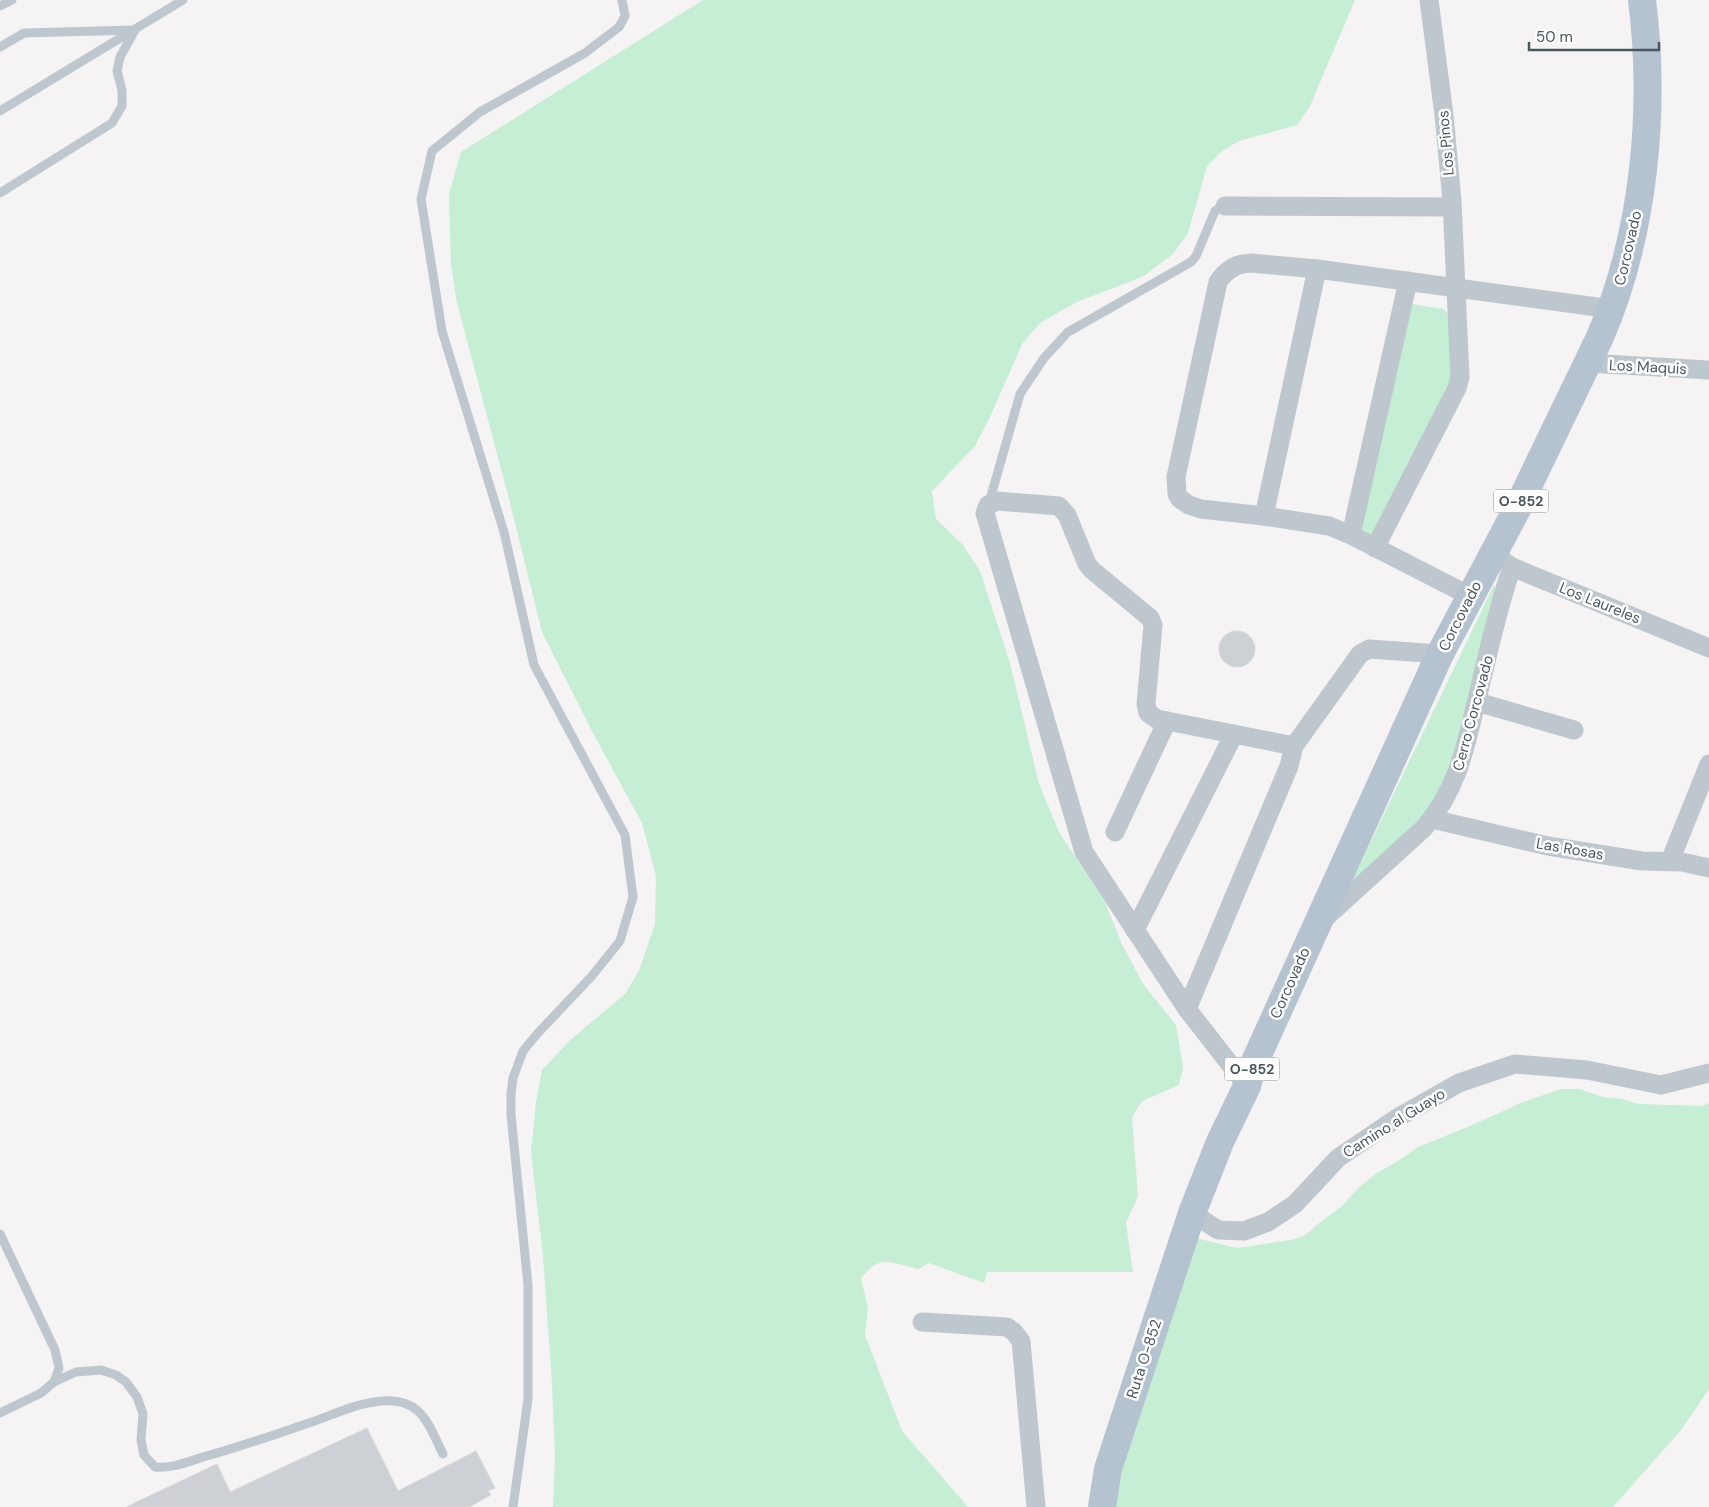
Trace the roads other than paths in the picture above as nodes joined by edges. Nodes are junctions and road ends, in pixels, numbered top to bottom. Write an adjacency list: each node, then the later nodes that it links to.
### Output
1 (12, 0): 6 (lane)
2 (183, 0): 7 (lane)
3 (622, 0): 48 (lane)
4 (1429, 0): 12 (street, Los Pinos)
5 (1642, 0): 16 (main road, Corcovado / O-852)
6 (0, 6)
7 (135, 30): 8 (lane); 9 (lane); 10 (lane)
8 (0, 47)
9 (0, 111)
10 (0, 193)
11 (1225, 206): 12 (street); 19 (lane)
12 (1452, 207): 15 (street, Los Pinos)
13 (1317, 270): 14 (street); 20 (street); 20 (street)
14 (1408, 281): 15 (street); 21 (street)
15 (1455, 288): 16 (street); 22 (street, Los Pinos)
16 (1612, 309): 17 (main road, Corcovado / O-852)
17 (1587, 364): 18 (street, Los Maquis); 23 (main road, Corcovado / O-852)
18 (1709, 370)
19 (988, 506): 28 (street); 38 (street)
20 (1264, 516): 21 (street)
21 (1351, 535): 22 (street)
22 (1375, 548): 24 (street)
23 (1502, 560): 24 (main road, Corcovado / O-852); 25 (street, Los Laureles); 27 (street, Cerro Corcovado)
24 (1470, 596): 26 (main road, Corcovado / O-852)
25 (1709, 648)
26 (1440, 654): 31 (street); 37 (main road, Corcovado / O-852)
27 (1477, 702): 29 (street); 33 (street, Cerro Corcovado)
28 (1167, 721): 30 (street); 34 (street)
29 (1574, 730)
30 (1234, 734): 31 (street); 38 (street)
31 (1294, 746): 39 (street)
32 (1709, 764): 35 (street)
33 (1432, 819): 35 (street, Las Rosas); 37 (street, Cerro Corcovado)
34 (1115, 832)
35 (1670, 861): 36 (street, Las Rosas)
36 (1709, 868)
37 (1316, 926): 41 (main road, Corcovado / O-852)
38 (1135, 930): 39 (street)
39 (1187, 1009): 41 (street)
40 (1709, 1073): 42 (street, Camino al Guayo)
41 (1247, 1086): 42 (main road, Corcovado / O-852)
42 (1192, 1213): 50 (main road, Ruta O-852 / O-852)
43 (0, 1234): 45 (lane)
44 (922, 1322): 49 (street)
45 (54, 1382): 46 (lane); 47 (lane)
46 (0, 1412)
47 (443, 1454)
48 (513, 1507)
49 (1036, 1507)
50 (1102, 1507)

